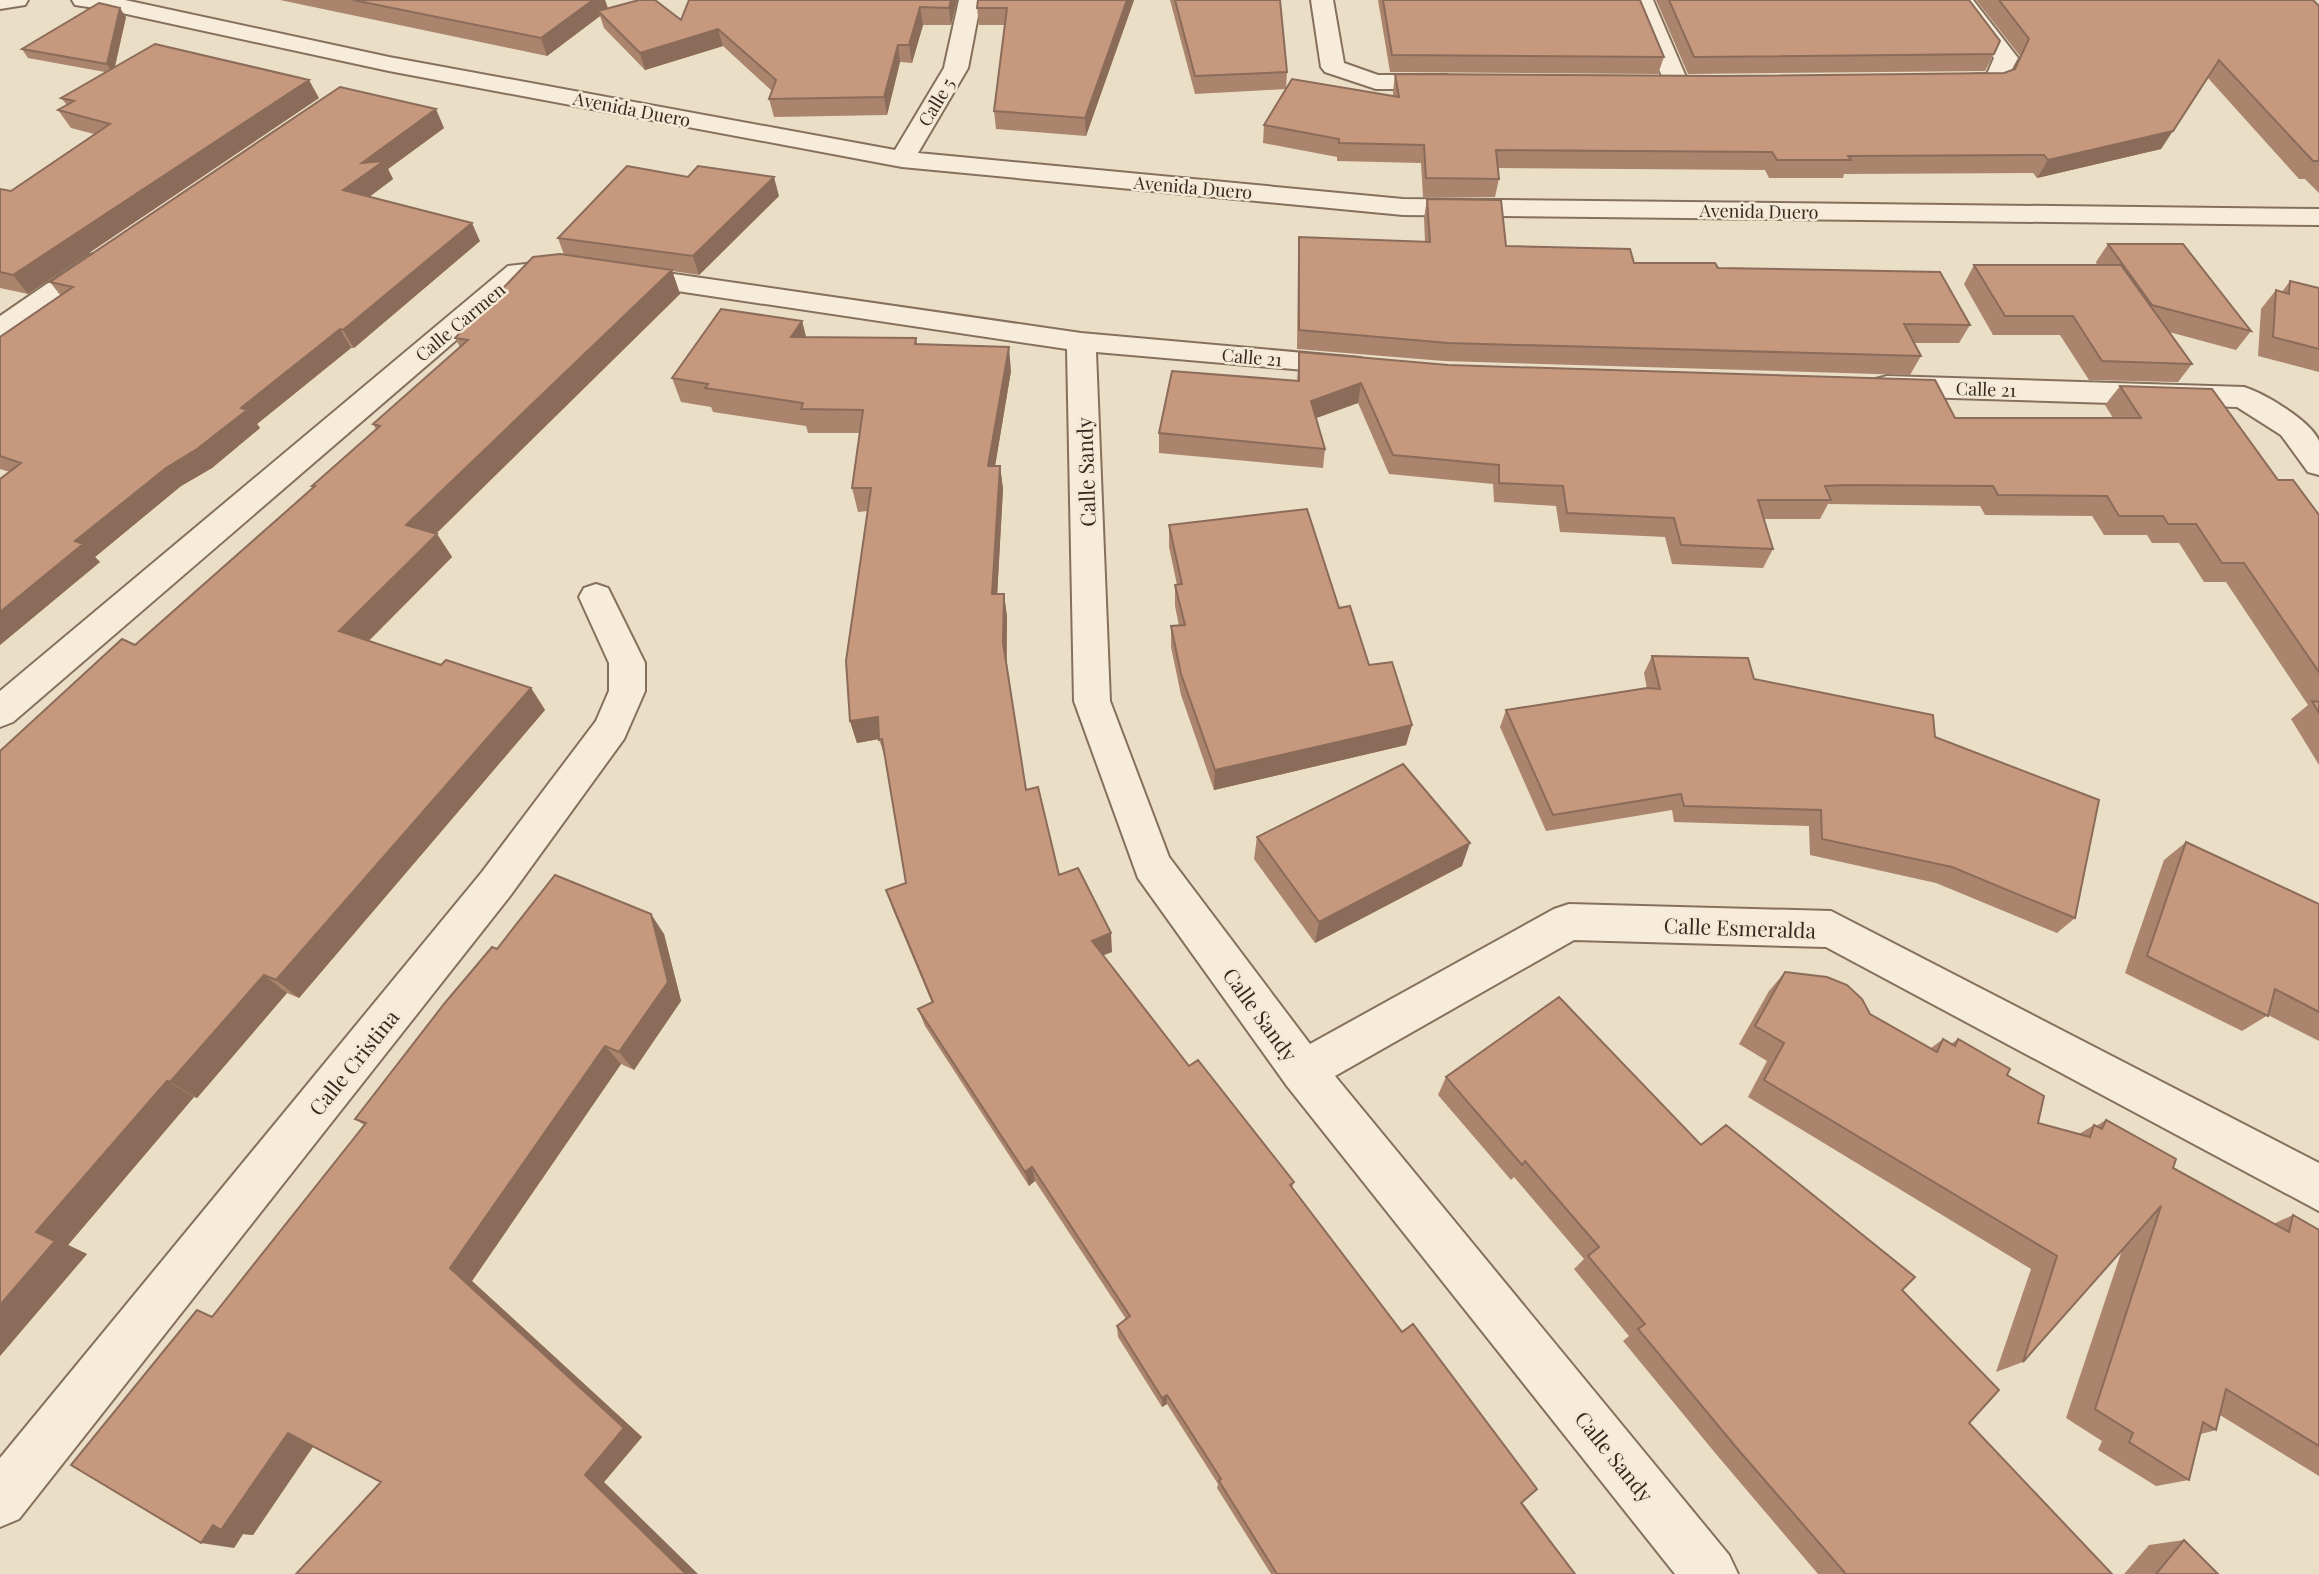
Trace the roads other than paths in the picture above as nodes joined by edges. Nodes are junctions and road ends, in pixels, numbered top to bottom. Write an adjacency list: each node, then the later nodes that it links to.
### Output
1 (18, 0): 7 (street)
2 (83, 0): 8 (street, Avenida Duero)
3 (970, 0): 15 (street, Calle 5)
4 (1322, 0): 10 (street)
5 (1642, 0): 12 (street)
6 (1962, 0): 9 (street)
7 (0, 2)
8 (389, 64): 14 (street); 15 (street, Avenida Duero)
9 (1925, 81)
10 (1471, 82)
11 (1649, 83): 12 (street)
12 (1677, 84): 13 (street)
13 (1703, 84)
14 (355, 87)
15 (902, 159): 16 (street, Avenida Duero)
16 (2319, 217)
17 (114, 251): 18 (street)
18 (0, 329)
19 (1081, 342): 20 (street, Calle 21); 24 (street, Calle Carmen); 25 (street, Calle Sandy)
20 (1377, 368)
21 (1858, 385): 22 (street, Calle 21)
22 (2319, 464)
23 (596, 597): 27 (street, Calle Cristina)
24 (0, 712)
25 (1303, 1071): 26 (street, Calle Esmeralda); 28 (street, Calle Sandy)
26 (2319, 1188)
27 (0, 1500)
28 (1710, 1574)

